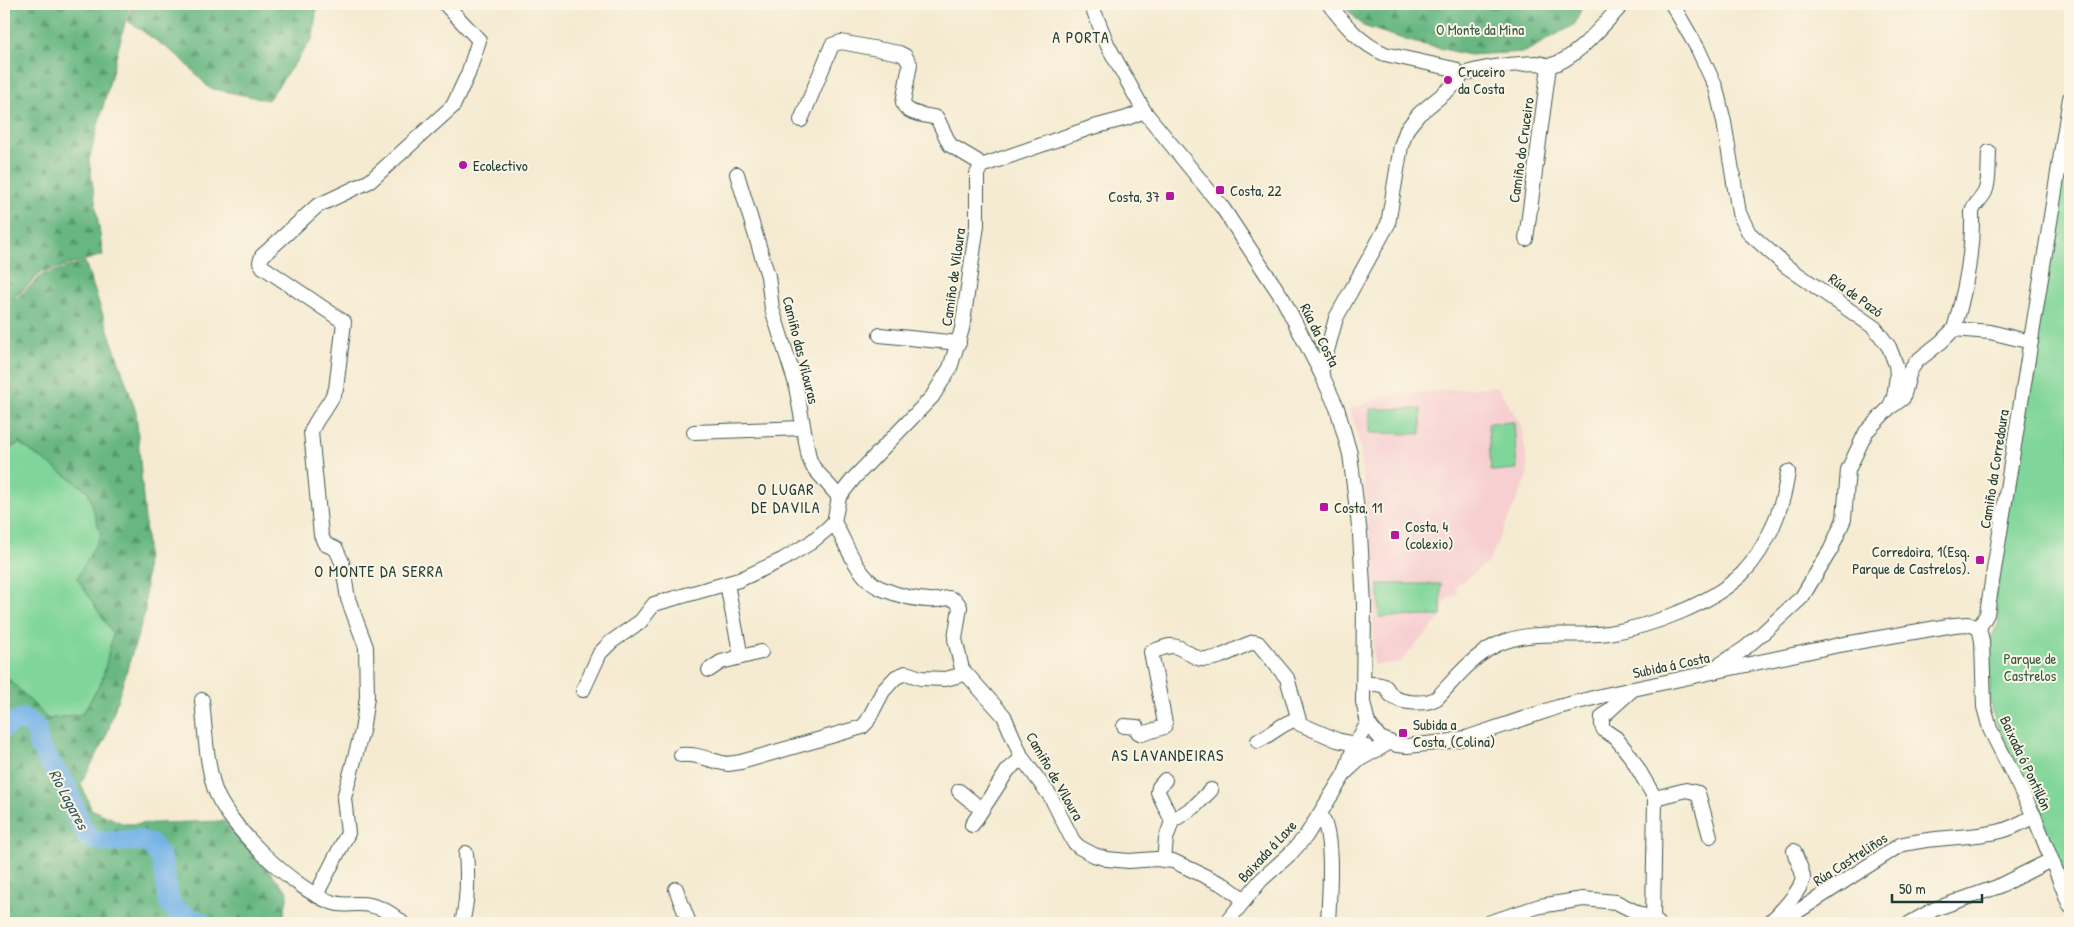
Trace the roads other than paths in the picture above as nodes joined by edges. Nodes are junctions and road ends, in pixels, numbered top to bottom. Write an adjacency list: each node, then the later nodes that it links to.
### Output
1 (445, 4): 60 (street)
2 (1091, 4): 9 (street, Rúa da Costa)
3 (1329, 4): 7 (street)
4 (1623, 4): 6 (street)
5 (1672, 4): 20 (street, Rúa de Pazó)
6 (1549, 66): 7 (street); 14 (street, Camiño do Cruceiro)
7 (1460, 75): 19 (street)
8 (2070, 98): 17 (street, Camiño da Corredoura)
9 (1144, 111): 12 (street); 19 (street, Rúa da Costa)
10 (801, 120): 12 (street)
11 (1989, 152): 15 (street)
12 (981, 166): 18 (street, Camiño de Viloura)
13 (737, 174): 21 (street, Camiño das Vilouras)
14 (1526, 239)
15 (1954, 330): 17 (street); 20 (street)
16 (880, 335): 18 (street)
17 (2031, 342): 27 (street, Camiño da Corredoura)
18 (958, 343): 24 (street, Camiño de Viloura)
19 (1322, 373): 33 (street, Rúa da Costa)
20 (1890, 408): 32 (street)
21 (802, 428): 22 (street); 24 (street, Camiño das Vilouras)
22 (694, 432)
23 (1788, 472): 33 (street)
24 (839, 497): 25 (street, Camiño de Viloura)
25 (834, 522): 26 (street); 31 (street, Camiño de Viloura)
26 (727, 584): 29 (street); 35 (street)
27 (1979, 628): 32 (street, Subida á Costa); 51 (street, Baixada ó Pontillón)
28 (761, 652): 29 (street)
29 (741, 657): 30 (street)
30 (709, 670)
31 (965, 674): 43 (street); 44 (street, Camiño de Viloura)
32 (1706, 674): 34 (street, Subida á Costa)
33 (1364, 684): 39 (street, Rúa da Costa)
34 (1634, 689): 41 (street, Subida á Costa); 48 (street)
35 (583, 690)
36 (202, 700): 60 (street)
37 (1297, 719): 38 (street); 40 (street); 42 (street)
38 (1124, 726)
39 (1371, 728): 41 (street, Subida á Costa); 42 (street, Baixada á Laxe)
40 (1258, 741)
41 (1389, 743): 42 (street)
42 (1360, 750): 50 (street, Baixada á Laxe)
43 (681, 755)
44 (1022, 758): 49 (street); 57 (street, Camiño de Viloura)
45 (1165, 780): 52 (street)
46 (1210, 790): 52 (street)
47 (959, 791): 49 (street)
48 (1655, 798): 54 (street); 63 (street)
49 (981, 809): 53 (street)
50 (1320, 814): 61 (street, Baixada á Laxe); 68 (street)
51 (2034, 816): 58 (street, Baixada ó Pontillón); 71 (street, Rúa Castreliños)
52 (1172, 821): 57 (street)
53 (972, 825)
54 (1710, 836)
55 (1794, 851): 70 (street)
56 (466, 853): 65 (street)
57 (1164, 860): 61 (street, Camiño de Viloura)
58 (2051, 860): 62 (street, Baixada ó Pontillón); 72 (street)
59 (676, 889): 66 (street)
60 (316, 895): 64 (street)
61 (1245, 900): 67 (street, Baixada á Laxe)
62 (2070, 906)
63 (1655, 922): 69 (street)
64 (402, 923)
65 (462, 923)
66 (689, 923)
67 (1226, 923)
68 (1328, 923)
69 (1488, 923)
70 (1769, 923)
71 (1777, 923)
72 (1910, 923)

